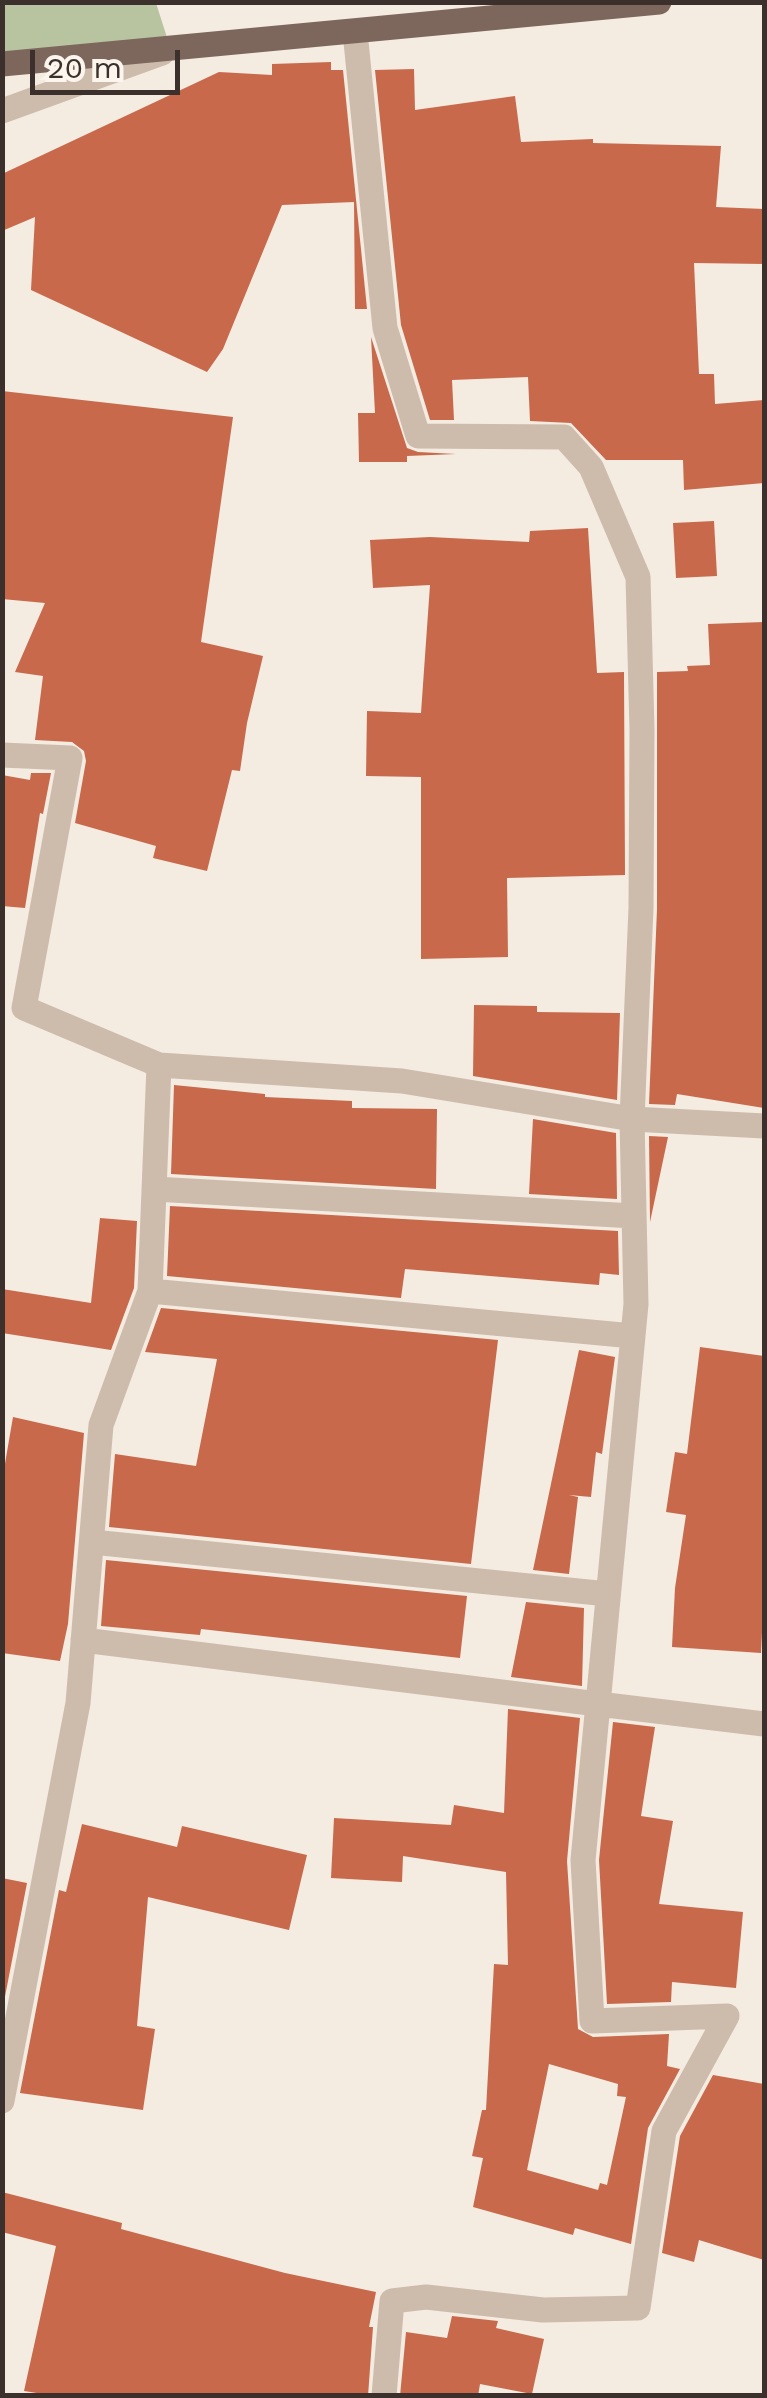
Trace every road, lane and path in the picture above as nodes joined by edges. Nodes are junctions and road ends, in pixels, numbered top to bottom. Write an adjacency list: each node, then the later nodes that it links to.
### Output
1 (659, 2): 2 (main road)
2 (355, 32): 3 (main road); 8 (street)
3 (171, 50): 4 (main road); 5 (street)
4 (2, 64)
5 (2, 110)
6 (2, 755): 7 (street)
7 (159, 1065): 8 (street); 10 (street)
8 (632, 1119): 9 (street); 11 (street)
9 (764, 1126)
10 (154, 1189): 11 (street); 12 (street)
11 (634, 1216): 13 (street)
12 (150, 1291): 13 (street); 14 (street)
13 (633, 1336): 15 (street)
14 (92, 1542): 15 (street); 16 (street)
15 (608, 1594): 17 (street)
16 (83, 1640): 17 (street); 19 (street)
17 (598, 1704): 18 (street); 20 (street)
18 (764, 1724)
19 (2, 2101)
20 (384, 2396)

